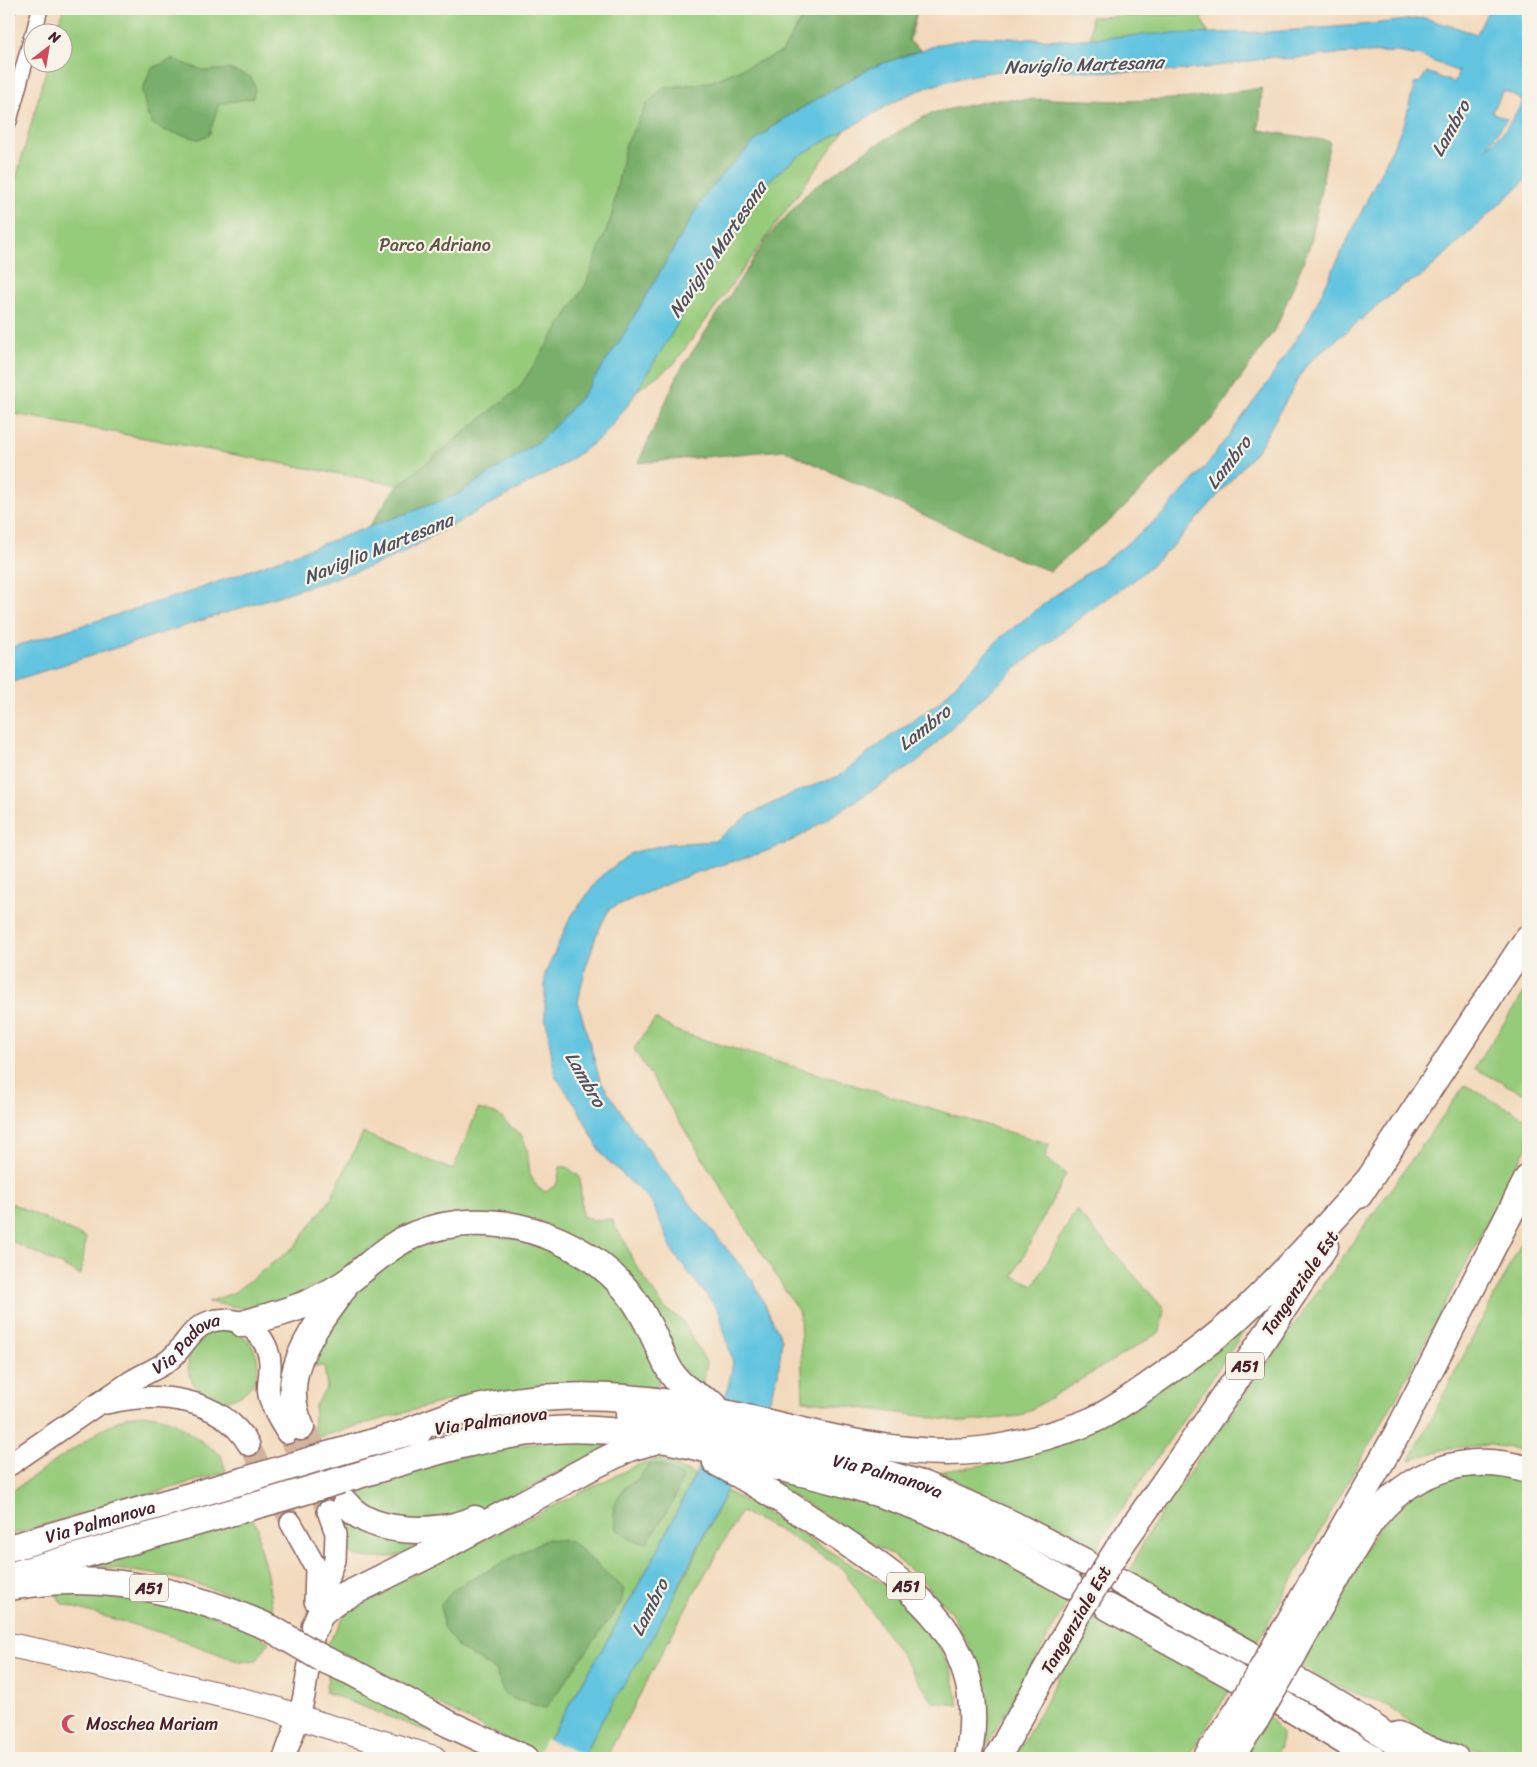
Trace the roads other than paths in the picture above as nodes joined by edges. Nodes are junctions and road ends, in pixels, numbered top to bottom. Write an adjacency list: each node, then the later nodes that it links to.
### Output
1 (40, 9): 2 (street)
2 (37, 22)
3 (22, 72): 4 (street)
4 (9, 121)
5 (1528, 938): 7 (highway, Tangenziale Est / A51)
6 (1528, 1178): 30 (highway)
7 (1368, 1181): 14 (highway); 40 (highway, Tangenziale Est / A51, bridge)
8 (349, 1280): 9 (highway); 11 (highway); 12 (highway)
9 (243, 1324): 10 (street, Via Padova); 12 (street, Via Padova)
10 (81, 1415): 13 (street, Via Padova); 15 (street, Via Padova)
11 (686, 1422): 14 (highway, Via Palmanova); 14 (highway, A51); 14 (highway); 17 (highway, Via Palmanova); 18 (highway); 20 (highway, Via Palmanova, bridge)
12 (294, 1430)
13 (249, 1445)
14 (758, 1451): 21 (highway, Via Palmanova); 24 (highway, Via Palmanova); 39 (highway, A51)
15 (9, 1465)
16 (1528, 1470): 30 (highway)
17 (338, 1498): 18 (highway); 22 (highway, Via Palmanova, bridge); 27 (street)
18 (524, 1504): 27 (highway)
19 (291, 1523): 27 (street)
20 (9, 1548)
21 (1085, 1562)
22 (9, 1576)
23 (1121, 1582): 29 (highway)
24 (1070, 1585)
25 (9, 1587): 38 (highway, A51, bridge)
26 (1108, 1607): 31 (highway)
27 (314, 1629): 35 (street)
28 (9, 1645): 35 (main road)
29 (1248, 1654)
30 (1286, 1659): 32 (highway); 34 (highway, bridge)
31 (1235, 1677)
32 (1325, 1696): 44 (highway); 45 (highway)
33 (1277, 1700): 43 (highway)
34 (1248, 1714): 41 (highway); 42 (highway)
35 (299, 1717): 36 (street); 37 (main road)
36 (284, 1758)
37 (434, 1758)
38 (524, 1758)
39 (968, 1758)
40 (997, 1758)
41 (1206, 1758)
42 (1230, 1758)
43 (1372, 1758)
44 (1414, 1758)
45 (1455, 1758)

